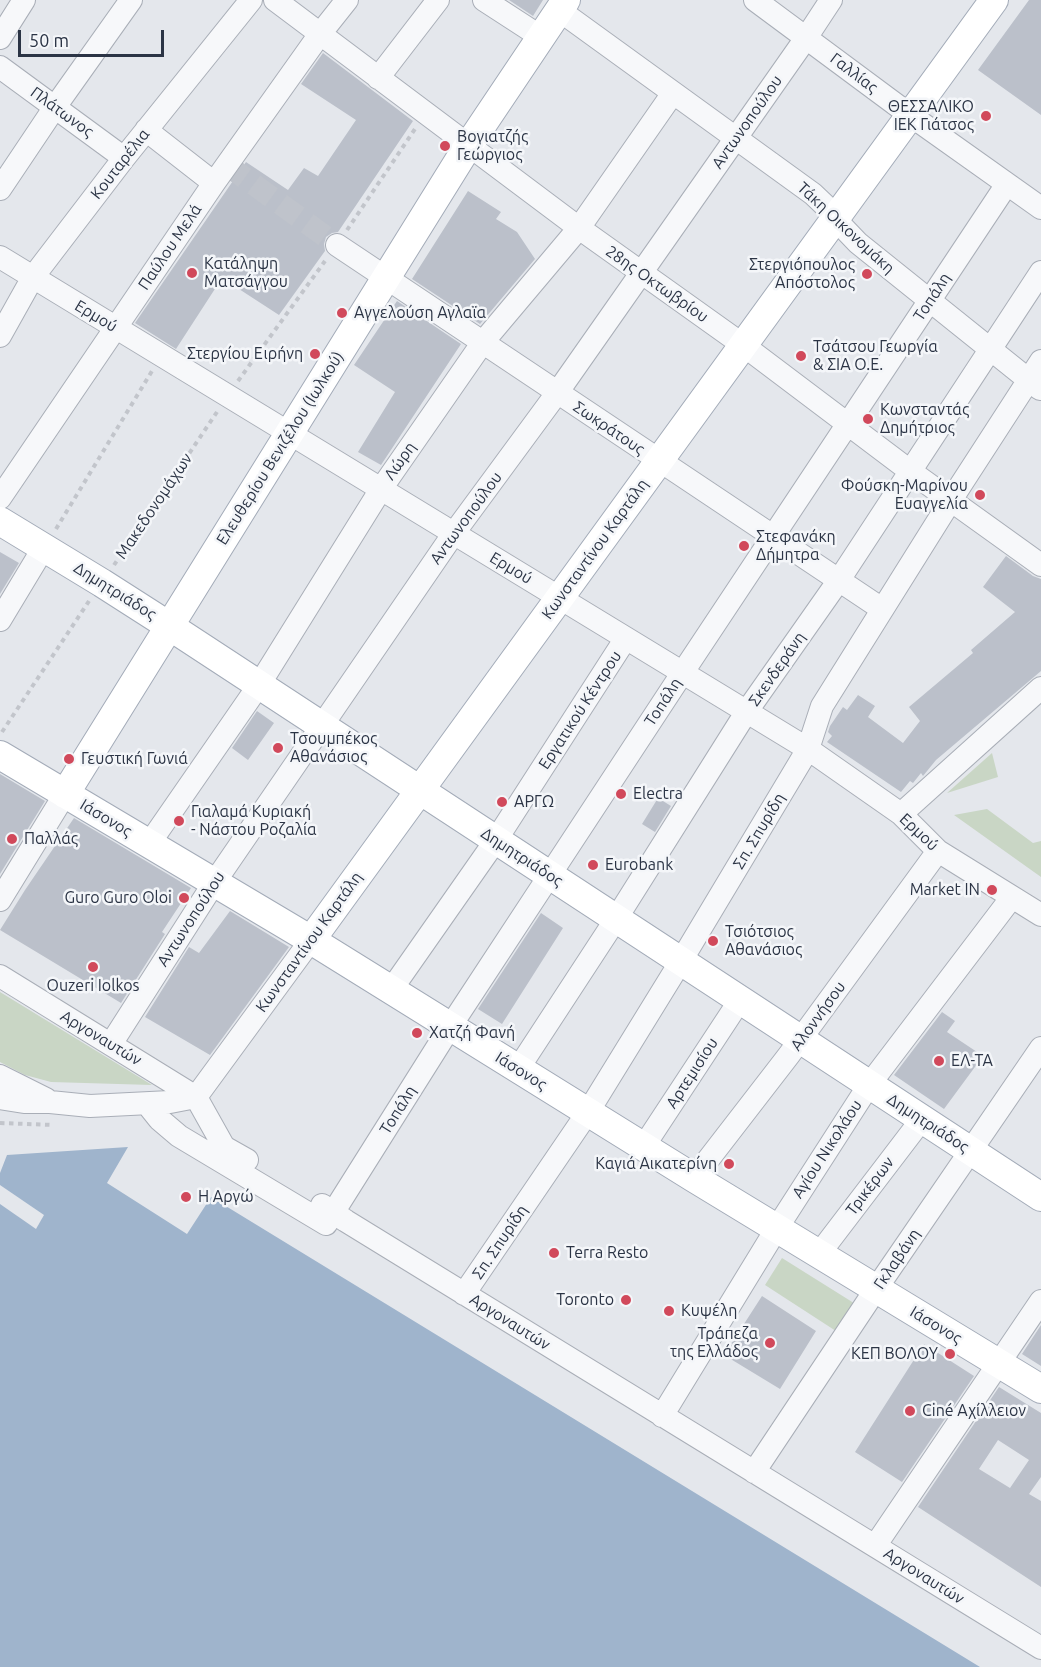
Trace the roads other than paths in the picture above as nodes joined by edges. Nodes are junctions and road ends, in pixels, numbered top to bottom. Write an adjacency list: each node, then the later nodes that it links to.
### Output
1 (24, 0): 14 (street)
2 (131, 0): 19 (street)
3 (251, 0): 21 (street, Κουταρέλια)
4 (276, 0): 12 (street, 28ης Οκτωβρίου)
5 (346, 0): 12 (street, Παύλου Μελά)
6 (438, 0): 17 (street)
7 (484, 0): 13 (street)
8 (755, 0): 15 (street, Γαλλίας)
9 (831, 0): 15 (street, Αντωνοπούλου)
10 (994, 0): 20 (main road, Κωνσταντίνου Καρτάλη)
11 (562, 5): 13 (main road, Ελευθερίου Βενιζέλου (Ιωλκού)); 18 (street, Τάκη Οικονομάκη)
12 (320, 34): 17 (street, 28ης Οκτωβρίου); 25 (street, Παύλου Μελά)
13 (541, 37): 23 (main road, Ελευθερίου Βενιζέλου (Ιωλκού))
14 (0, 38)
15 (806, 38): 20 (street, Γαλλίας); 22 (street, Αντωνοπούλου)
16 (0, 67): 19 (street, Πλάτωνος)
17 (378, 78): 23 (street, 28ης Οκτωβρίου)
18 (673, 93): 22 (street, Τάκη Οικονομάκη); 30 (street, Λώρη)
19 (55, 107): 24 (street, Πλάτωνος); 27 (street)
20 (910, 115): 26 (street, Γαλλίας); 29 (main road, Κωνσταντίνου Καρτάλη)
21 (146, 130): 24 (street, Κουταρέλια); 25 (street)
22 (735, 138): 29 (street, Τάκη Οικονομάκη); 34 (street, Αντωνοπούλου)
23 (468, 146): 30 (street, 28ης Οκτωβρίου); 36 (main road, Ελευθερίου Βενιζέλου (Ιωλκού))
24 (124, 158): 35 (street, Κουταρέλια)
25 (214, 183): 38 (street, Παύλου Μελά)
26 (1007, 184): 28 (street, Γαλλίας); 37 (street, Τοπάλη)
27 (0, 189)
28 (1041, 208)
29 (835, 219): 37 (street, Τάκη Οικονομάκη); 41 (main road, Κωνσταντίνου Καρτάλη)
30 (579, 228): 34 (street, 28ης Οκτωβρίου); 40 (street, Λώρη)
31 (337, 245): 36 (street, Σωκράτους)
32 (0, 257): 35 (street, Ερμού)
33 (1041, 272): 42 (street, Σκενδεράνη)
34 (641, 273): 41 (street, 28ης Οκτωβρίου); 45 (street, Αντωνοπούλου)
35 (33, 277): 38 (street, Ερμού); 39 (street, Κουταρέλια)
36 (386, 278): 40 (street, Σωκράτους); 47 (main road, Ελευθερίου Βενιζέλου (Ιωλκού))
37 (929, 302): 42 (street, Τάκη Οικονομάκη); 46 (street, Τοπάλη)
38 (115, 327): 47 (street, Ερμού); 51 (street, Παύλου Μελά)
39 (0, 336)
40 (483, 342): 45 (street, Σωκράτους); 50 (street, Λώρη)
41 (744, 345): 46 (street, 28ης Οκτωβρίου); 48 (main road, Κωνσταντίνου Καρτάλη)
42 (990, 349): 44 (street, Τάκη Οικονομάκη); 49 (street, Σκενδεράνη)
43 (1041, 361): 44 (street, Σπ. Σπυρίδη)
44 (1035, 385): 52 (street, Σπ. Σπυρίδη)
45 (557, 393): 48 (street, Σωκράτους); 54 (street, Αντωνοπούλου)
46 (848, 424): 49 (street, 28ης Οκτωβρίου); 55 (street, Τοπάλη)
47 (290, 433): 50 (street, Ερμού); 62 (main road, Ελευθερίου Βενιζέλου (Ιωλκού))
48 (659, 461): 55 (street, Σωκράτους); 59 (main road, Κωνσταντίνου Καρτάλη)
49 (910, 471): 52 (street, 28ης Οκτωβρίου); 58 (street, Σκενδεράνη)
50 (381, 489): 54 (street, Ερμού); 65 (street, Λώρη)
51 (0, 498)
52 (951, 500): 57 (street, 28ης Οκτωβρίου); 60 (street, Σπ. Σπυρίδη)
53 (0, 521): 56 (main road, Δημητριάδος)
54 (454, 533): 59 (street, Ερμού); 68 (street, Αντωνοπούλου)
55 (773, 537): 58 (street, Σωκράτους); 64 (street, Τοπάλη)
56 (44, 547): 61 (street); 62 (main road, Δημητριάδος)
57 (1041, 565)
58 (839, 580): 60 (street, Σωκράτους); 67 (street, Σκενδεράνη)
59 (560, 597): 63 (street, Ερμού); 71 (main road, Κωνσταντίνου Καρτάλη)
60 (882, 609): 69 (street, Σπ. Σπυρίδη)
61 (0, 620)
62 (169, 626): 65 (main road, Δημητριάδος); 72 (main road, Ελευθερίου Βενιζέλου (Ιωλκού))
63 (626, 638): 64 (street, Ερμού); 74 (street, Εργατικού Κέντρου)
64 (682, 672): 67 (street, Ερμού); 77 (street, Τοπάλη)
65 (259, 685): 68 (main road, Δημητριάδος); 75 (street, Λώρη)
66 (1041, 688): 73 (street)
67 (747, 711): 69 (street, Ερμού); 82 (street, Σκενδεράνη)
68 (322, 726): 71 (main road, Δημητριάδος); 78 (street, Αντωνοπούλου)
69 (808, 749): 73 (street, Ερμού); 84 (street, Σπ. Σπυρίδη)
70 (0, 755): 72 (main road, Ιάσονος)
71 (420, 790): 74 (main road, Δημητριάδος); 83 (main road, Κωνσταντίνου Καρτάλη)
72 (65, 794): 75 (main road, Ιάσονος); 80 (street, Ελευθερίου Βενιζέλου (Ιωλκού))
73 (902, 814): 76 (street, Ερμού)
74 (496, 840): 77 (main road, Δημητριάδος); 86 (street, Εργατικού Κέντρου)
75 (149, 844): 78 (main road, Ιάσονος)
76 (938, 851): 79 (street, Ερμού); 89 (street, Αλοννήσου)
77 (550, 875): 82 (main road, Δημητριάδος); 88 (street, Τοπάλη)
78 (214, 883): 83 (main road, Ιάσονος); 90 (street, Αντωνοπούλου)
79 (1012, 897): 81 (street, Ερμού); 94 (street, Αγίου Νικολάου)
80 (0, 900)
81 (1041, 915)
82 (616, 919): 84 (main road, Δημητριάδος); 92 (street, Σκενδεράνη)
83 (311, 939): 86 (main road, Ιάσονος); 95 (street, Κωνσταντίνου Καρτάλη)
84 (681, 961): 87 (main road, Δημητριάδος); 99 (street, Σπ. Σπυρίδη)
85 (0, 976): 90 (street, Αργοναυτών)
86 (391, 990): 88 (main road, Ιάσονος)
87 (740, 1000): 89 (main road, Δημητριάδος); 101 (street, Αρτεμισίου)
88 (450, 1027): 92 (main road, Ιάσονος); 105 (street, Τοπάλη)
89 (800, 1039): 94 (main road, Δημητριάδος); 103 (street, Αλοννήσου)
90 (111, 1044): 95 (street, Αργοναυτών)
91 (1041, 1048): 102 (street, Γκλαβάνη)
92 (518, 1069): 99 (main road, Ιάσονος)
93 (0, 1076): 97 (street)
94 (869, 1084): 100 (main road, Δημητριάδος); 106 (street, Αγίου Νικολάου)
95 (196, 1097): 98 (street); 105 (street, Αργοναυτών)
96 (0, 1098): 97 (street)
97 (50, 1102): 98 (street)
98 (147, 1104): 105 (street, Αργοναυτών)
99 (588, 1112): 101 (main road, Ιάσονος); 109 (street, Σπ. Σπυρίδη)
100 (921, 1119): 102 (main road, Δημητριάδος); 107 (street, Τρικέρων)
101 (644, 1146): 103 (main road, Ιάσονος)
102 (971, 1151): 104 (main road, Δημητριάδος); 108 (street, Γκλαβάνη)
103 (694, 1178): 106 (main road, Ιάσονος)
104 (1041, 1197)
105 (330, 1218): 109 (street, Αργοναυτών)
106 (777, 1228): 107 (main road, Ιάσονος); 113 (street, Αγίου Νικολάου)
107 (819, 1254): 108 (main road, Ιάσονος)
108 (876, 1289): 111 (main road, Ιάσονος); 114 (street, Γκλαβάνη)
109 (464, 1294): 113 (street, Αργοναυτών)
110 (1041, 1301): 111 (street)
111 (998, 1363): 112 (main road, Ιάσονος); 115 (street)
112 (1041, 1389)
113 (662, 1416): 114 (street, Αργοναυτών)
114 (754, 1472): 115 (street, Αργοναυτών)
115 (875, 1546): 116 (street, Αργοναυτών)
116 (1041, 1647)

